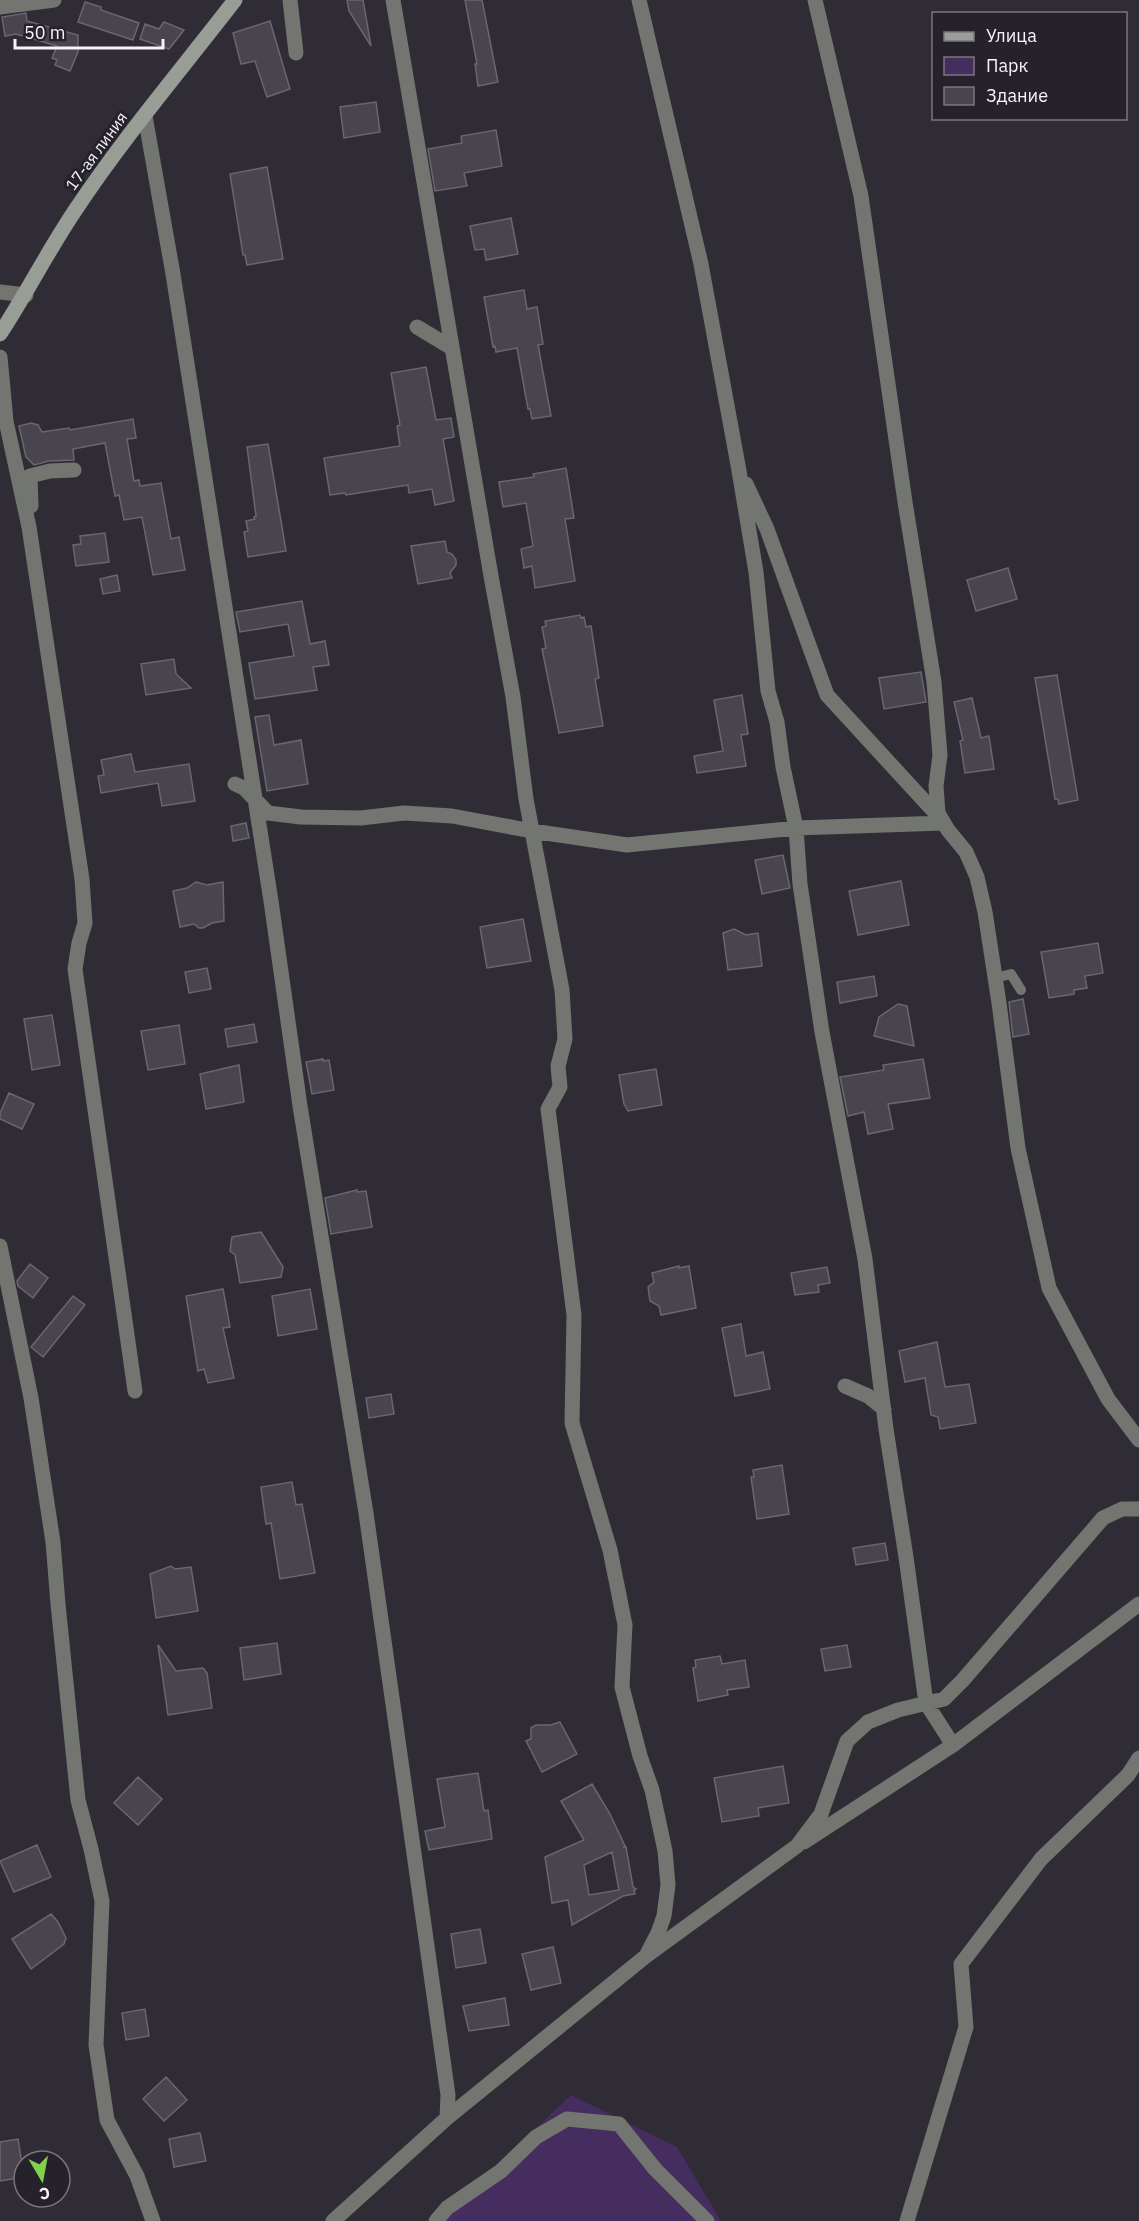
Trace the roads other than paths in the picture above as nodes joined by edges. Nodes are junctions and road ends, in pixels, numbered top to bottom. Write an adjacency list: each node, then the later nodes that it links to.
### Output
1 (54, 0): 7 (street)
2 (236, 0): 9 (street, 17-ая линия)
3 (290, 0): 8 (street)
4 (393, 0): 14 (street)
5 (639, 0): 16 (street)
6 (815, 0): 21 (street)
7 (0, 7)
8 (296, 53)
9 (145, 116): 11 (street, 17-ая линия); 20 (street)
10 (0, 292): 11 (street)
11 (26, 295): 13 (street, 17-ая линия)
12 (417, 327): 14 (street)
13 (0, 334)
14 (452, 348): 23 (street)
15 (0, 357): 18 (street)
16 (738, 465): 21 (street); 22 (street)
17 (74, 470): 18 (street)
18 (29, 527): 28 (street)
19 (235, 784): 20 (street)
20 (255, 802): 23 (street); 38 (street)
21 (944, 823): 22 (street); 24 (street)
22 (796, 828): 23 (street); 29 (street)
23 (532, 831): 37 (street)
24 (995, 978): 25 (lane); 30 (street)
25 (1021, 990)
26 (0, 1245): 39 (street)
27 (845, 1386): 29 (street)
28 (135, 1391)
29 (884, 1410): 33 (street)
30 (1139, 1440)
31 (1139, 1509): 33 (street)
32 (1139, 1604): 34 (street)
33 (926, 1703): 34 (street); 36 (street)
34 (953, 1745): 36 (street)
35 (1139, 1758): 43 (street)
36 (797, 1846): 37 (street)
37 (646, 1956): 38 (street)
38 (447, 2118): 40 (street)
39 (153, 2221)
40 (333, 2221)
41 (436, 2221): 42 (street)
42 (708, 2221)
43 (907, 2221)

